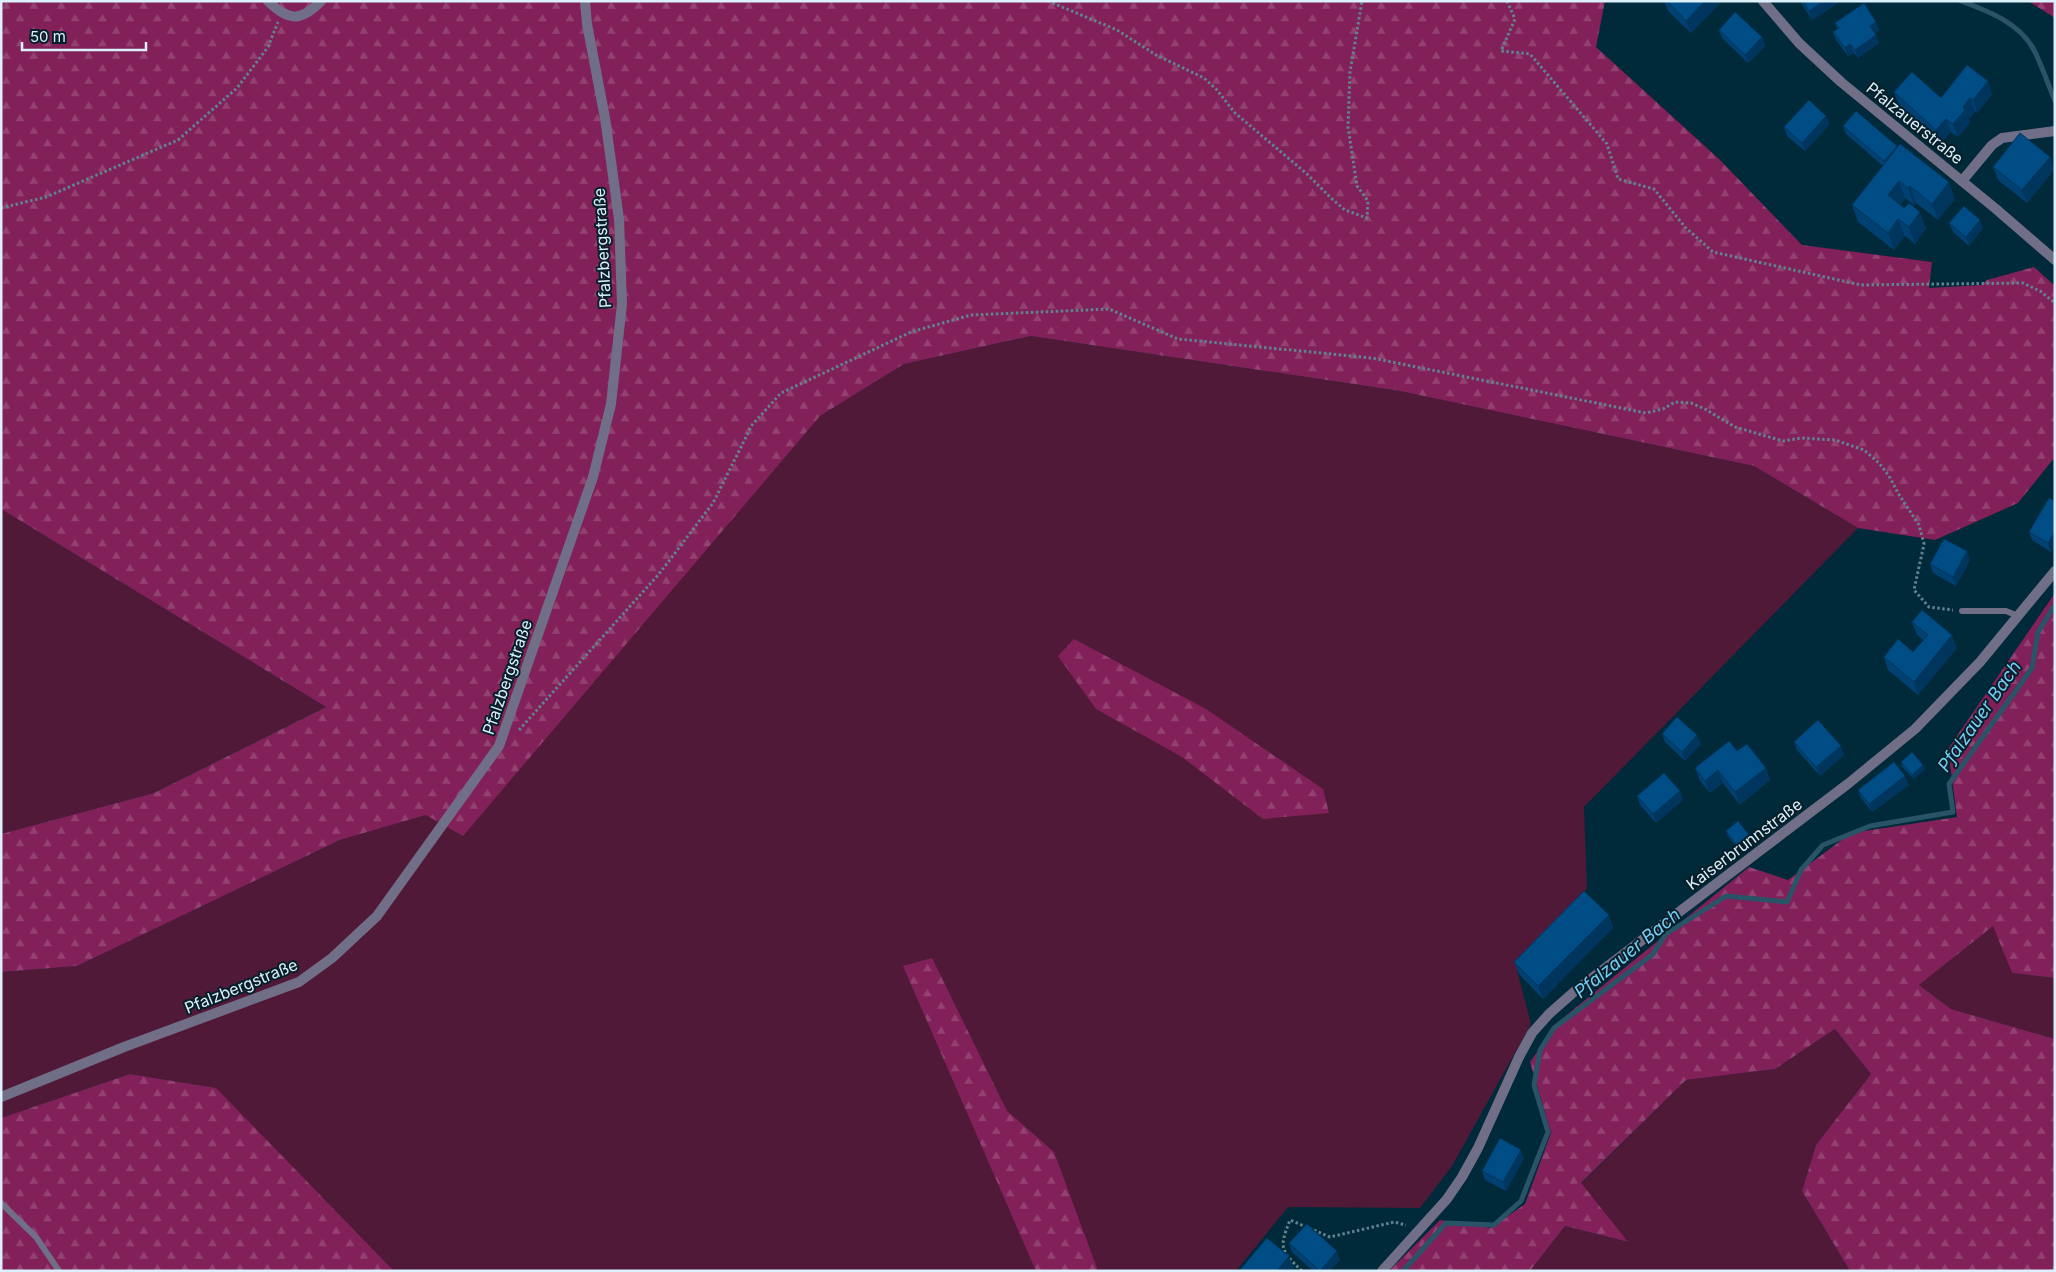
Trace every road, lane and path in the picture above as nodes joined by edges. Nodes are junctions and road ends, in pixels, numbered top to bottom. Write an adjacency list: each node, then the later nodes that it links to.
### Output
1 (268, 1): 8 (street)
2 (321, 1): 8 (street)
3 (585, 1): 17 (street, Pfalzbergstraße)
4 (1048, 1): 5 (path)
5 (1362, 1)
6 (1508, 1): 13 (path)
7 (1763, 1): 10 (street, Pfalzauerstraße)
8 (281, 14): 11 (path)
9 (2055, 131): 10 (street)
10 (1962, 181): 12 (street, Pfalzauerstraße)
11 (1, 208)
12 (2055, 260)
13 (2055, 303)
14 (2055, 571): 16 (street, Kaiserbrunnstraße)
15 (1962, 611): 16 (lane); 17 (path)
16 (2018, 616): 20 (street, Kaiserbrunnstraße)
17 (499, 746): 18 (street, Pfalzbergstraße)
18 (1, 1097)
19 (1, 1203): 21 (lane)
20 (1421, 1228): 22 (path); 23 (street, Kaiserbrunnstraße)
21 (59, 1271)
22 (1302, 1271)
23 (1382, 1271)

